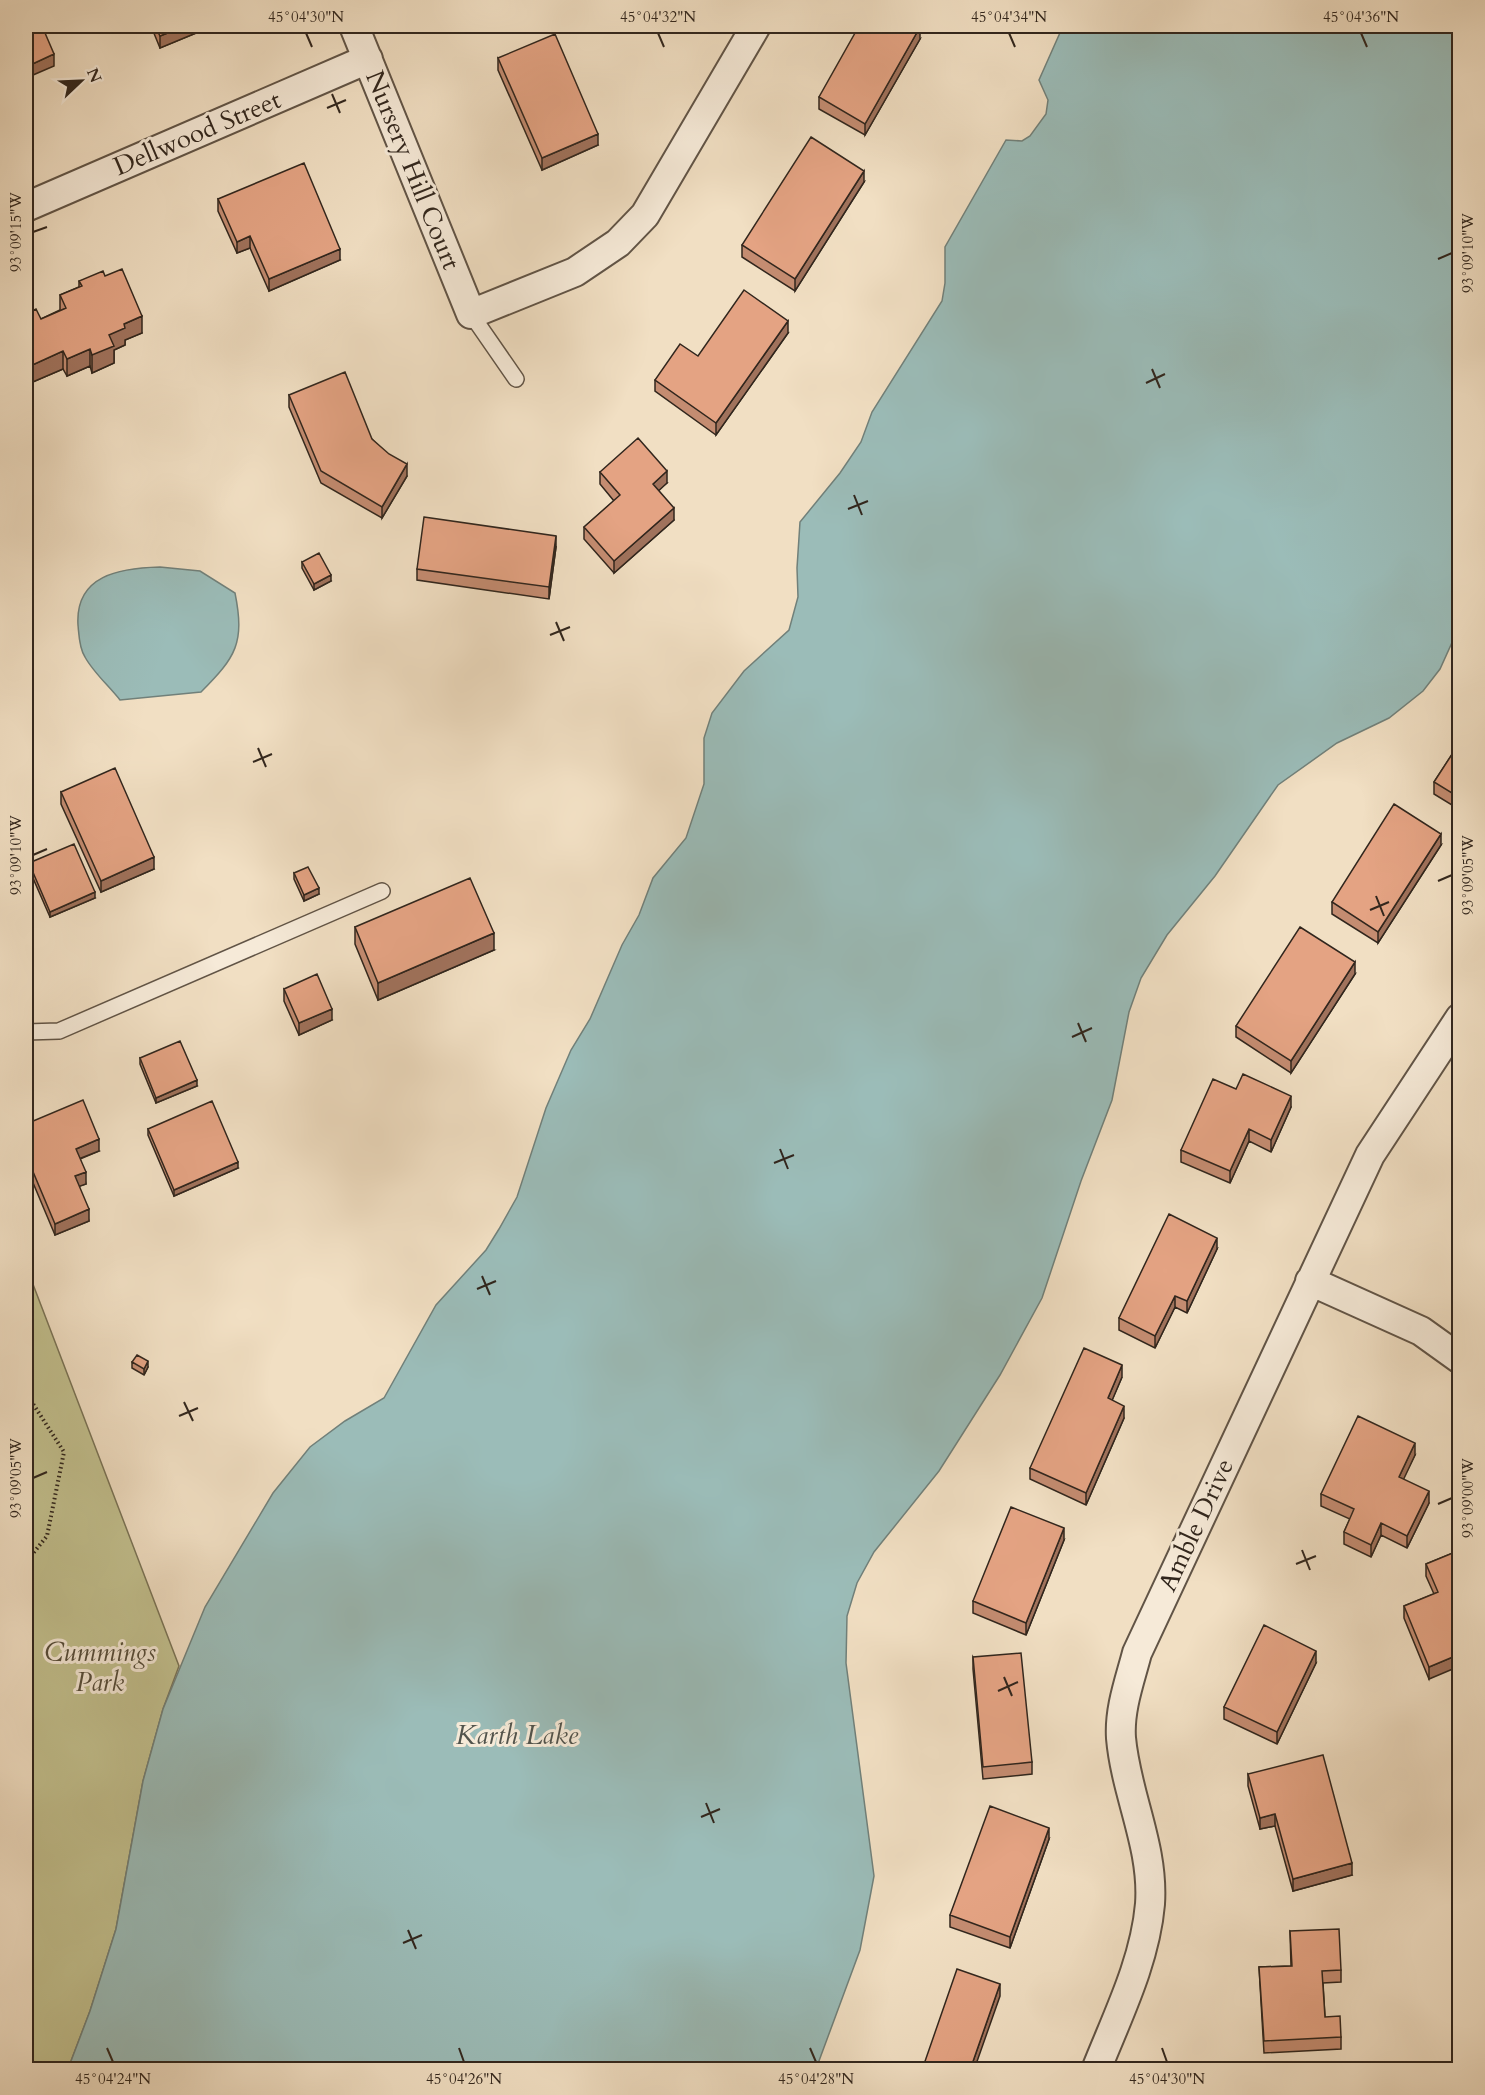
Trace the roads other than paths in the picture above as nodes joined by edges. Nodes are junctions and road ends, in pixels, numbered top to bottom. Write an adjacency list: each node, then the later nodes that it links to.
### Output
1 (354, 26): 3 (street, Nursery Hill Court)
2 (756, 26): 5 (street)
3 (368, 59): 4 (street, Dellwood Street); 5 (street, Nursery Hill Court)
4 (26, 207)
5 (471, 314): 6 (lane)
6 (516, 379)
7 (382, 891): 9 (lane)
8 (1460, 1018): 10 (street, Amble Drive)
9 (26, 1032)
10 (1311, 1281): 11 (street); 12 (street, Amble Drive)
11 (1460, 1359)
12 (1096, 2070)

